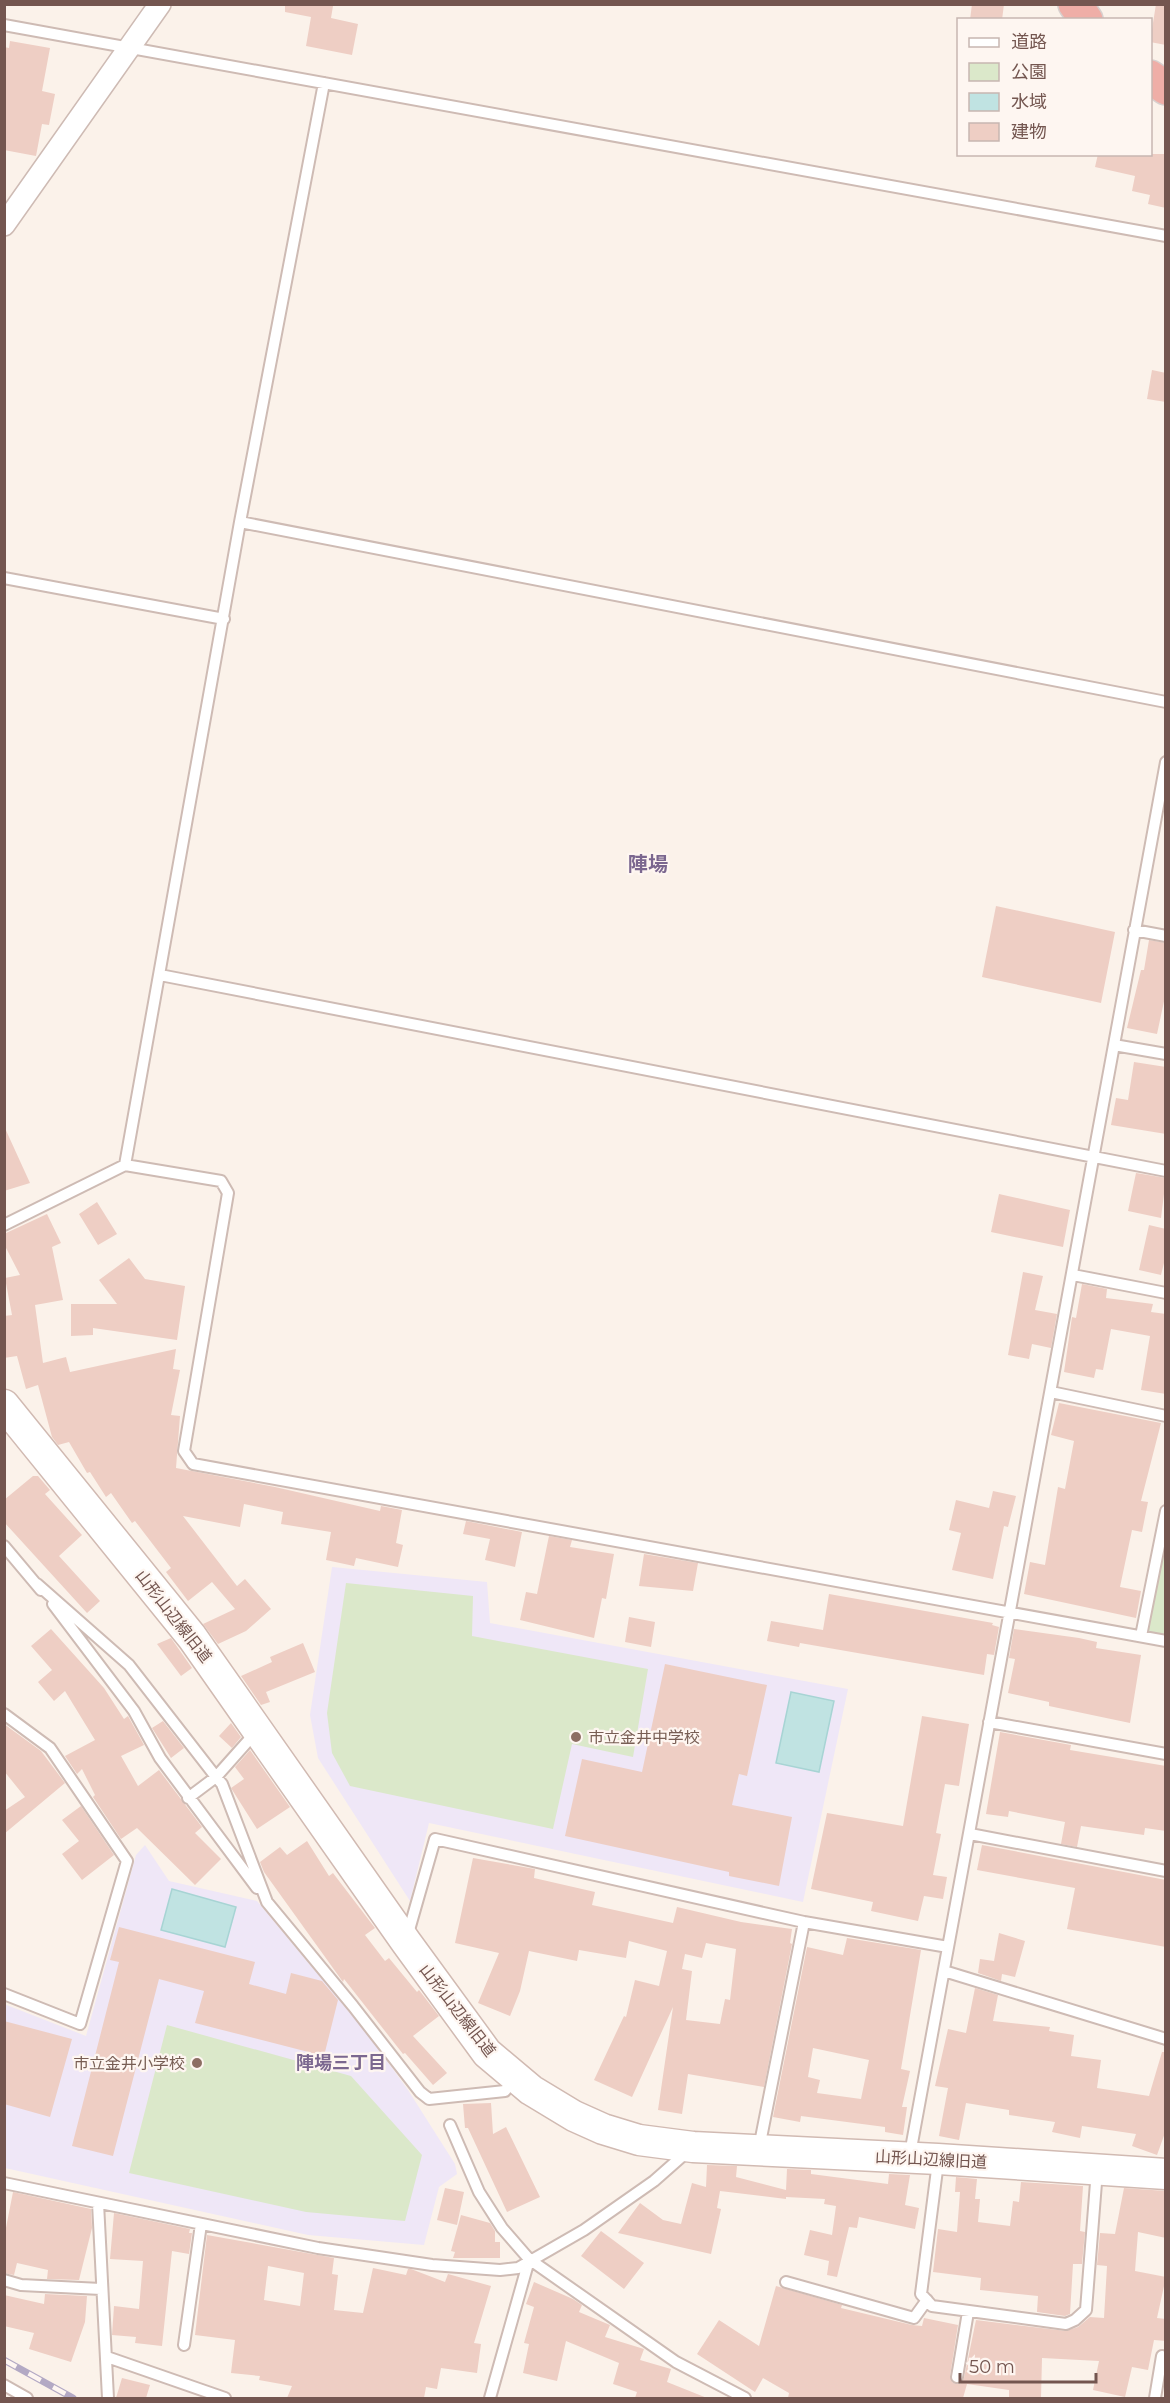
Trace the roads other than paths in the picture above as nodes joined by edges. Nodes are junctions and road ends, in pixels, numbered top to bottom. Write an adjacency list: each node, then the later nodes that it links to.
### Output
1 (160, 4): 5 (street)
2 (1075, 4): 3 (highway)
3 (1085, 18)
4 (4, 25): 5 (lane)
5 (132, 48): 7 (lane); 9 (street)
6 (1152, 78): 8 (highway)
7 (324, 83): 10 (lane); 11 (lane)
8 (1166, 88)
9 (4, 225)
10 (1166, 236)
11 (240, 522): 13 (lane); 14 (lane)
12 (4, 578): 13 (lane)
13 (224, 619): 19 (lane)
14 (1166, 702)
15 (1166, 762): 16 (lane)
16 (1160, 819): 17 (lane)
17 (1134, 930): 18 (lane); 20 (lane)
18 (1166, 936)
19 (160, 975): 22 (lane); 23 (lane)
20 (1114, 1045): 21 (lane); 22 (lane)
21 (1166, 1054)
22 (1093, 1158): 24 (lane); 26 (lane)
23 (125, 1165): 25 (lane); 34 (lane)
24 (1166, 1172)
25 (4, 1225)
26 (1073, 1275): 27 (lane); 28 (lane)
27 (1166, 1293)
28 (1051, 1392): 30 (lane); 34 (lane)
29 (4, 1405): 39 (street, 山形山辺線旧道)
30 (1166, 1416)
31 (1166, 1511): 35 (lane)
32 (4, 1546): 33 (lane)
33 (37, 1584): 41 (lane); 42 (lane)
34 (1009, 1614): 35 (lane); 38 (lane)
35 (1141, 1636): 36 (lane)
36 (1166, 1641)
37 (4, 1714): 50 (lane)
38 (989, 1722): 40 (lane); 43 (lane)
39 (258, 1729): 41 (lane); 47 (street, 山形山辺線旧道)
40 (1166, 1754)
41 (216, 1777): 42 (lane); 45 (lane)
42 (188, 1798): 45 (lane)
43 (970, 1834): 44 (lane); 48 (lane)
44 (1166, 1871)
45 (267, 1902): 52 (lane)
46 (804, 1922): 47 (lane); 48 (lane); 55 (lane)
47 (406, 1942): 52 (street, 山形山辺線旧道)
48 (948, 1947): 49 (lane)
49 (944, 1971): 51 (lane); 56 (lane)
50 (4, 1994)
51 (1166, 2039)
52 (515, 2077): 54 (street, 山形山辺線旧道)
53 (450, 2125): 62 (lane)
54 (693, 2147): 55 (street, 山形山辺線旧道); 62 (lane)
55 (759, 2149): 56 (street, 山形山辺線旧道)
56 (924, 2158): 57 (street, 山形山辺線旧道); 66 (lane)
57 (1098, 2170): 58 (street, 山形山辺線旧道); 67 (lane)
58 (1166, 2174)
59 (4, 2184): 60 (lane)
60 (98, 2203): 61 (lane); 65 (lane)
61 (201, 2224): 62 (lane); 68 (lane)
62 (529, 2259): 76 (lane); 77 (lane)
63 (4, 2280): 65 (lane)
64 (786, 2282): 66 (lane)
65 (101, 2289): 70 (lane)
66 (927, 2300): 67 (lane)
67 (968, 2312): 71 (lane)
68 (184, 2345)
69 (1162, 2356): 78 (lane)
70 (107, 2357): 74 (lane); 75 (lane)
71 (957, 2377)
72 (4, 2385): 73 (lane)
73 (27, 2398)
74 (108, 2398)
75 (225, 2398)
76 (490, 2398)
77 (745, 2398)
78 (1155, 2398)

